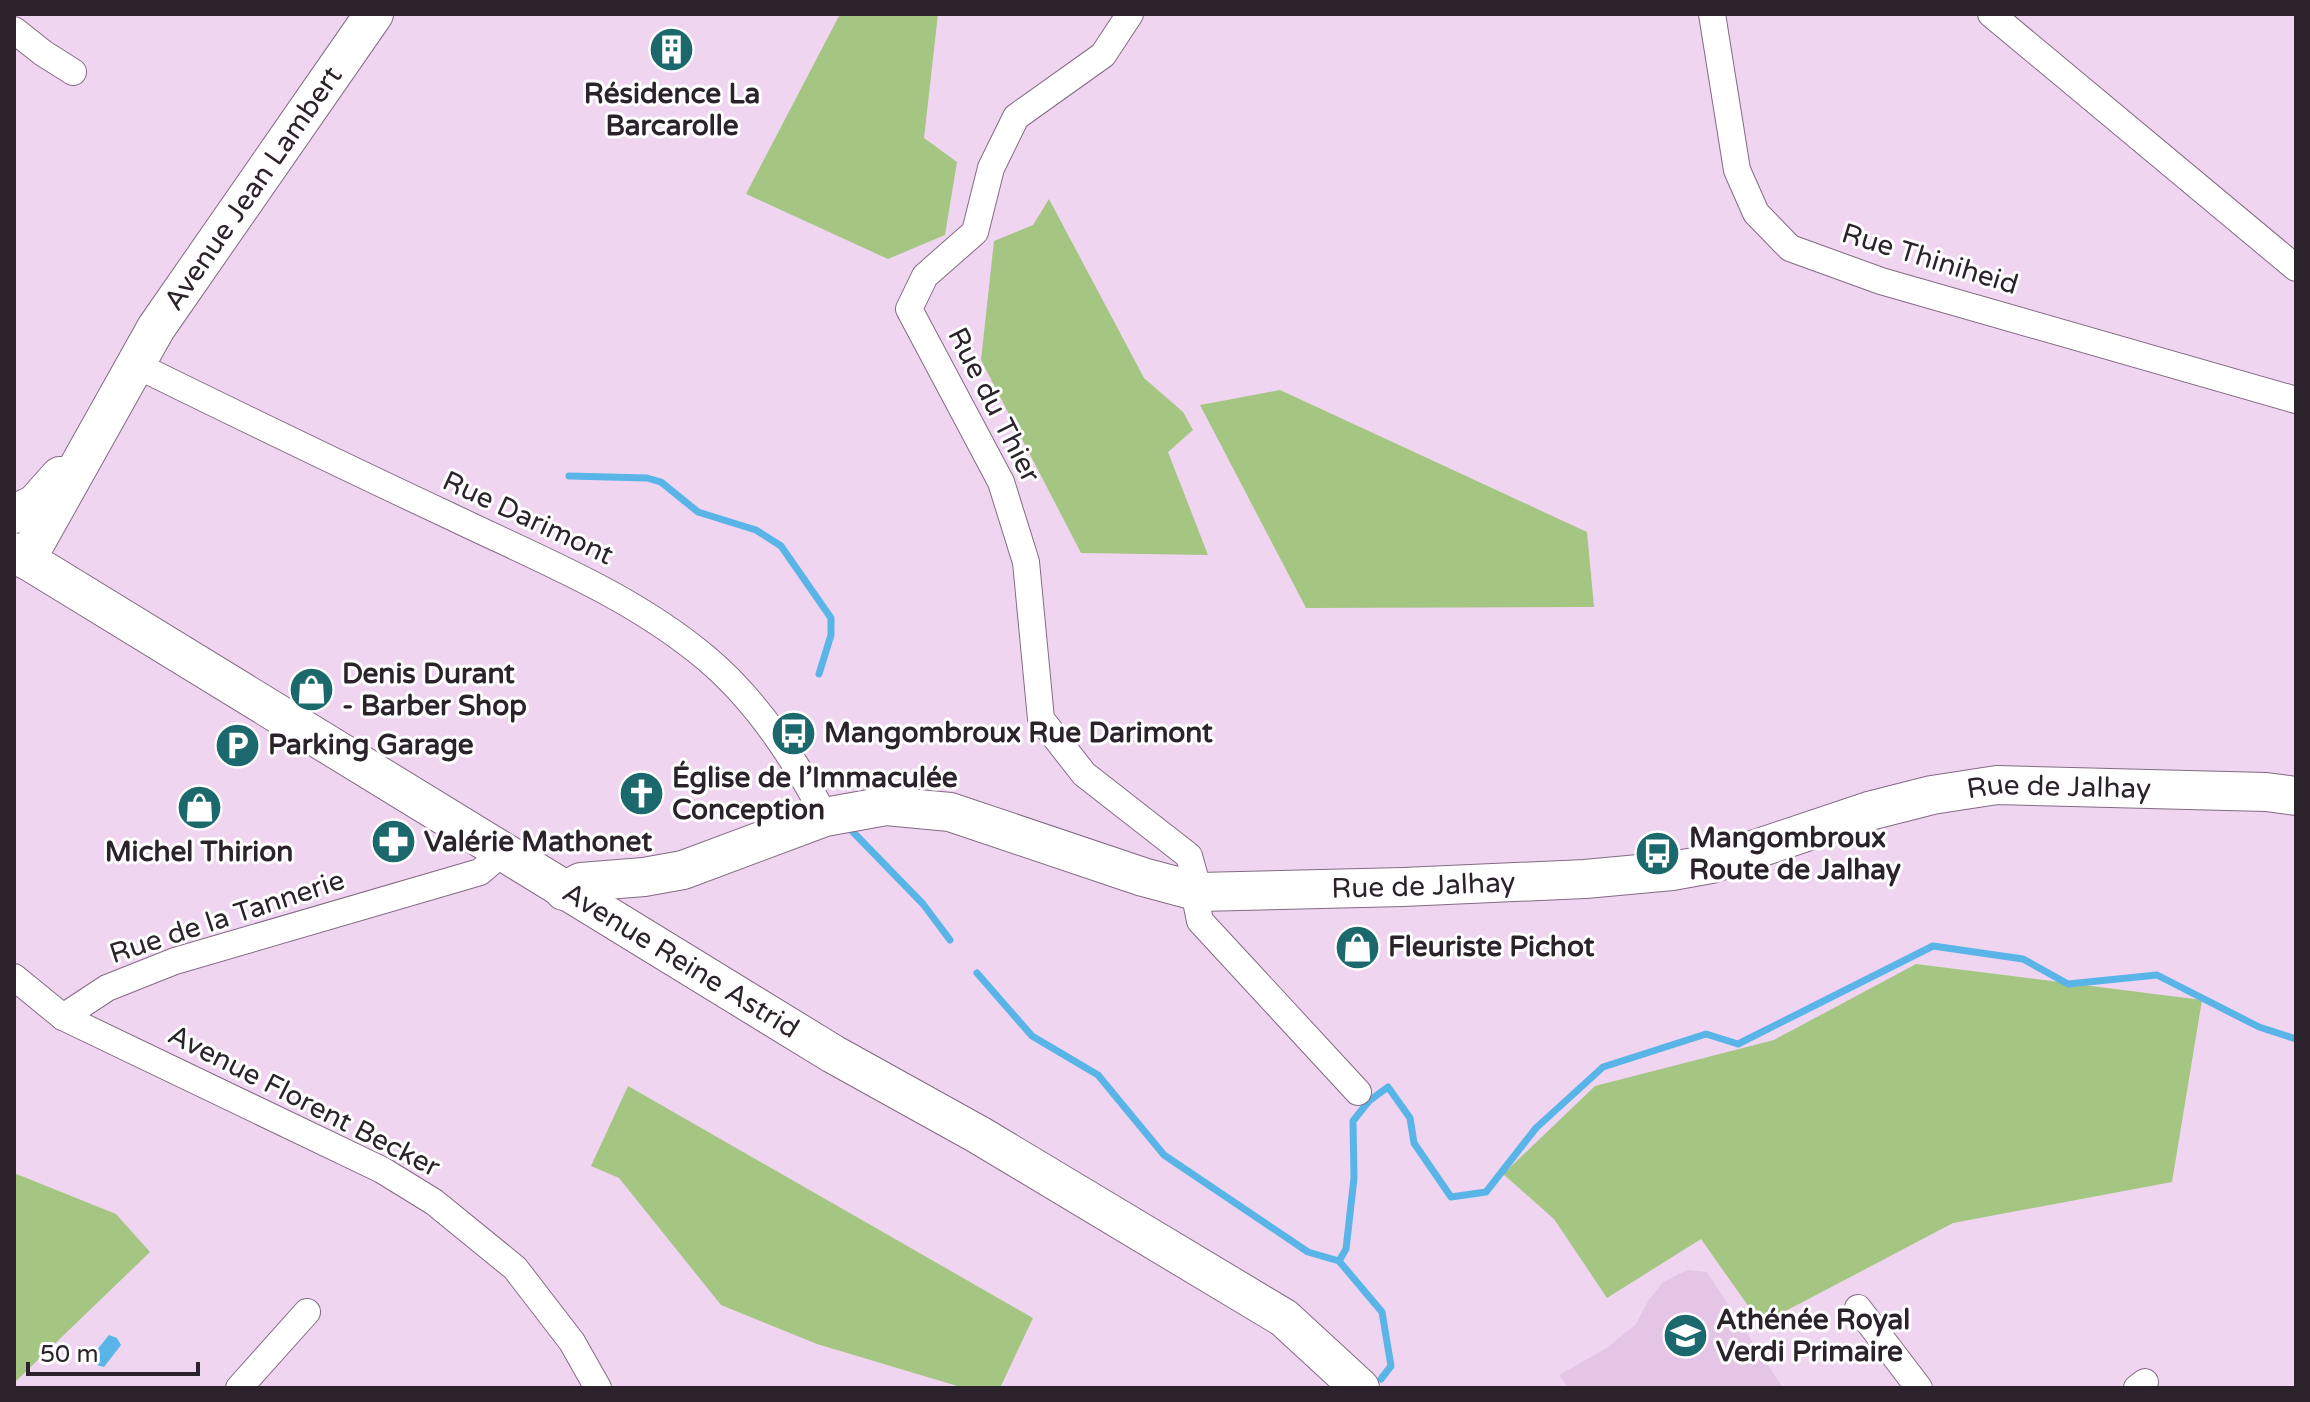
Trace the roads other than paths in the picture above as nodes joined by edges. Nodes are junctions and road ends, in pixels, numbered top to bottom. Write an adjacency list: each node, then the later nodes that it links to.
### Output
1 (374, 14): 8 (main road, Avenue Jean Lambert)
2 (1130, 14): 16 (street, Rue du Thier)
3 (1712, 14): 9 (street, Rue Thiniheid)
4 (1991, 14): 7 (street)
5 (14, 30): 6 (street)
6 (73, 72)
7 (2296, 268)
8 (134, 364): 10 (main road, Avenue Jean Lambert); 11 (main road, Avenue Jean Lambert); 13 (street, Rue Darimont)
9 (2296, 400)
10 (14, 514)
11 (20, 556): 14 (main road, Avenue Reine Astrid)
12 (2296, 796): 16 (main road, Rue de Jalhay)
13 (825, 817): 15 (main road, Rue de Jalhay); 16 (main road, Rue de Jalhay)
14 (502, 853): 15 (main road, Avenue Reine Astrid); 18 (street, Rue de la Tannerie)
15 (564, 891): 22 (main road, Avenue Reine Astrid)
16 (1199, 892): 19 (street)
17 (14, 977): 18 (street, Avenue Florent Becker)
18 (63, 1017): 24 (street, Avenue Florent Becker)
19 (1358, 1092)
20 (1858, 1308): 25 (street)
21 (307, 1312): 23 (street)
22 (1347, 1382)
23 (239, 1388)
24 (598, 1388)
25 (1919, 1388)

